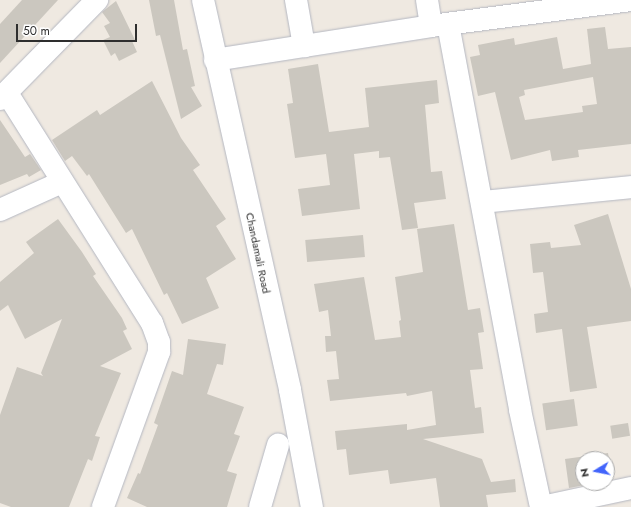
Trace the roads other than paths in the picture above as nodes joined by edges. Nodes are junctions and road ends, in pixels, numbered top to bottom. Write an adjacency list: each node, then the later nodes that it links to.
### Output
1 (97, 0): 10 (street)
2 (203, 0): 9 (street, Chandamali Road)
3 (296, 0): 8 (street)
4 (427, 0): 7 (street)
5 (631, 0): 6 (street)
6 (551, 5): 7 (street)
7 (439, 25): 8 (street); 13 (street)
8 (304, 46): 9 (street)
9 (216, 60): 19 (street, Chandamali Road)
10 (3, 96): 11 (street)
11 (62, 182): 14 (street); 17 (street)
12 (631, 187): 13 (street)
13 (482, 202): 20 (street)
14 (0, 210)
15 (278, 445): 18 (street)
16 (631, 488): 20 (street)
17 (103, 507)
18 (260, 507)
19 (312, 507)
20 (541, 507)

